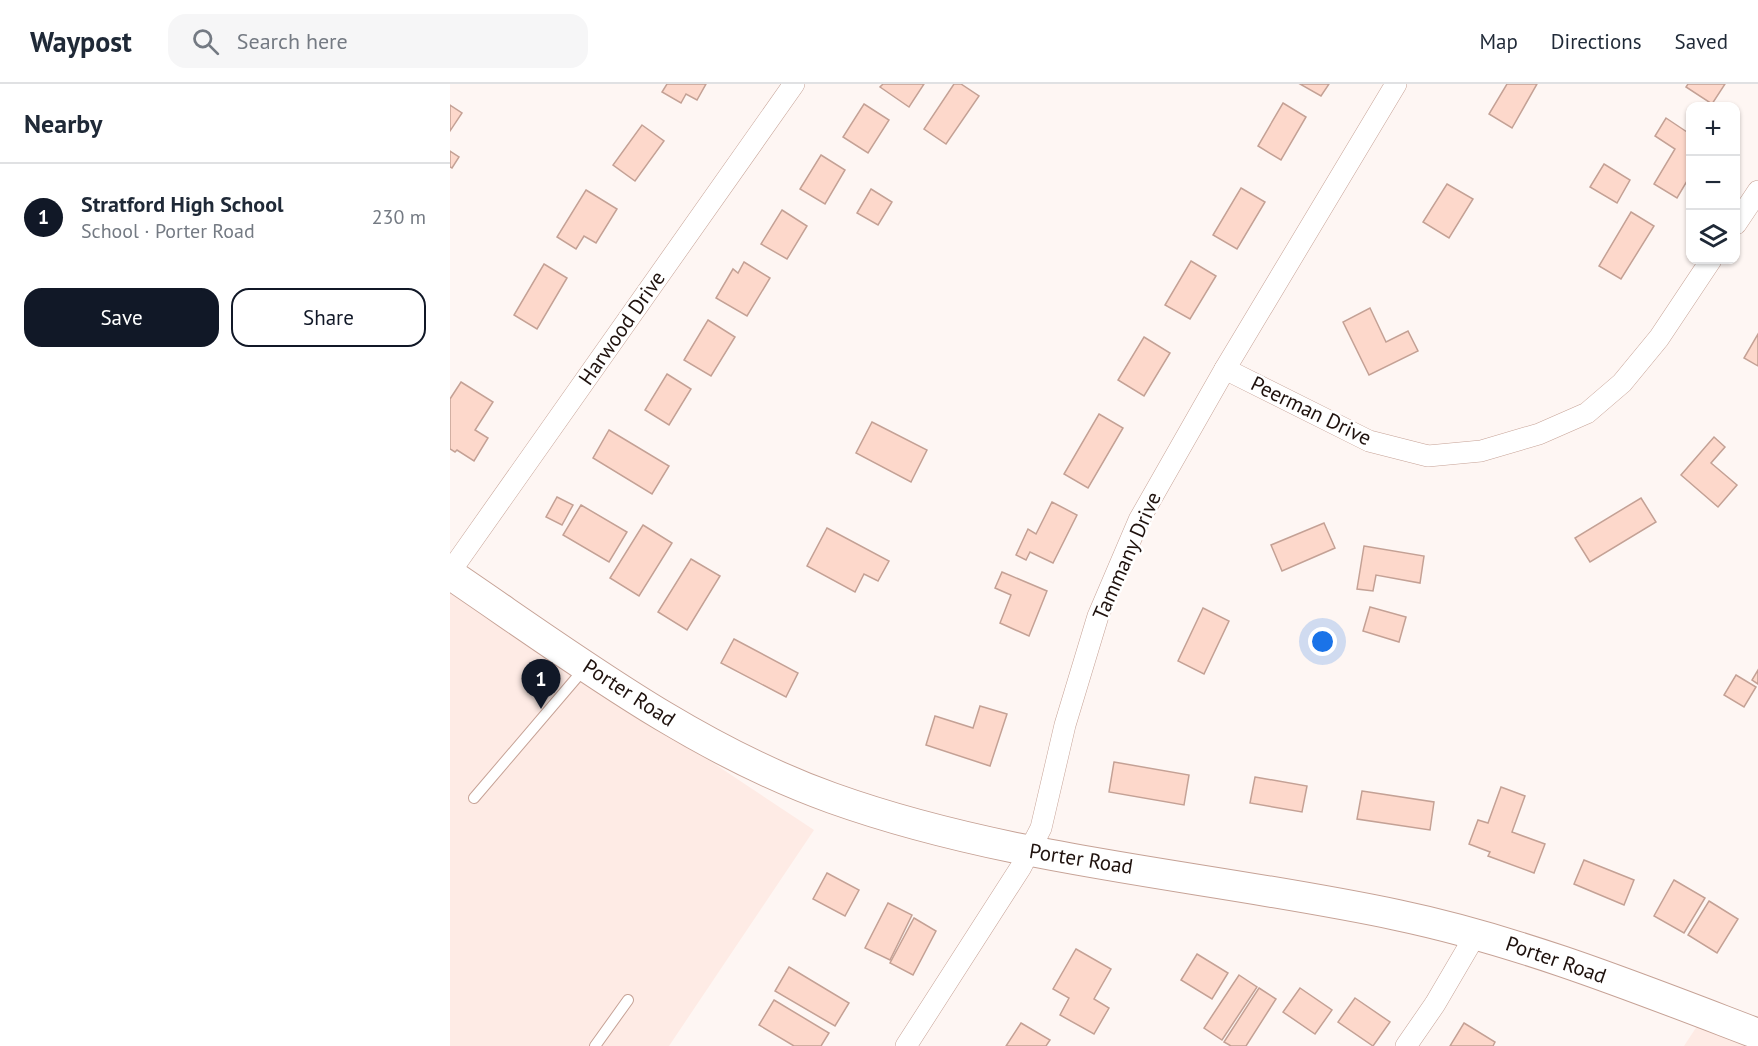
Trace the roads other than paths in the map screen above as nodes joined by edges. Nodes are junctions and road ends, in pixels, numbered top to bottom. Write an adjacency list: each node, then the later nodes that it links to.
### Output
1 (795, 84): 7 (street, Harwood Drive)
2 (1396, 84): 6 (street, Tammany Drive)
3 (1758, 191): 4 (street)
4 (1740, 218)
5 (1709, 264): 6 (street, Peerman Drive)
6 (1225, 369): 10 (street, Tammany Drive)
7 (450, 573): 8 (street, Porter Road)
8 (586, 667): 9 (lane); 10 (street, Porter Road)
9 (474, 798)
10 (1030, 851): 11 (street, Porter Road); 15 (street, Tammany Drive)
11 (1476, 934): 13 (street, Porter Road); 16 (street)
12 (628, 1000): 14 (lane)
13 (1758, 1034)
14 (595, 1046)
15 (906, 1046)
16 (1406, 1046)

